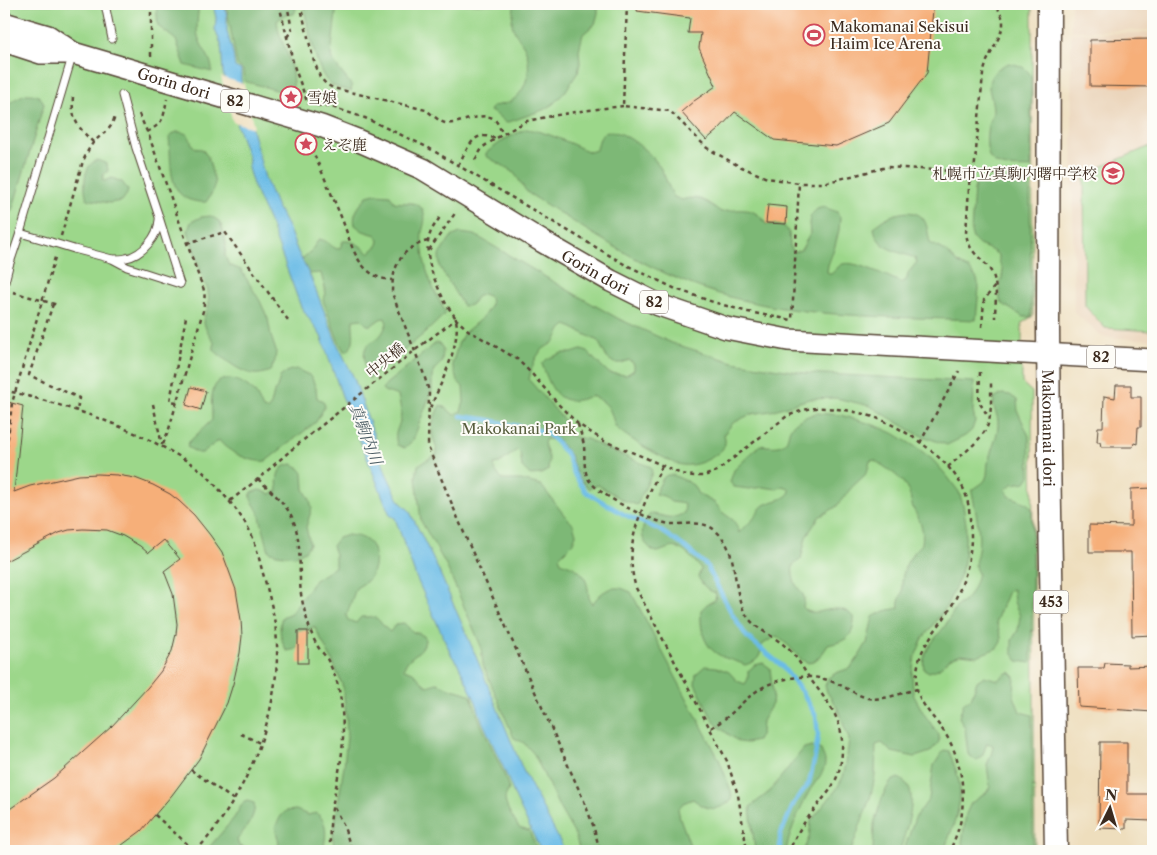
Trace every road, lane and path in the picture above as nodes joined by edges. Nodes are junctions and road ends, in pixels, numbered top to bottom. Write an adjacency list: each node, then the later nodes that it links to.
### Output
1 (105, 4): 11 (lane)
2 (151, 4): 14 (path)
3 (279, 4): 10 (path)
4 (287, 4): 10 (path)
5 (300, 4): 21 (path)
6 (627, 4): 18 (path)
7 (996, 4): 28 (path)
8 (1049, 4): 50 (highway, Makomanai dori / 453)
9 (4, 22): 13 (main road, Gorin dori / 82)
10 (287, 37): 19 (path)
11 (112, 39)
12 (4, 41): 13 (main road, Gorin dori / 82)
13 (73, 53): 15 (main road, Gorin dori / 82); 34 (lane)
14 (151, 60)
15 (169, 92): 19 (main road, Gorin dori / 82); 20 (path)
16 (122, 95): 32 (lane)
17 (73, 97): 24 (path)
18 (622, 106): 21 (path); 30 (path)
19 (302, 109): 26 (path); 50 (main road, Gorin dori / 82)
20 (147, 132)
21 (502, 134): 22 (path)
22 (496, 138): 25 (path); 26 (path)
23 (308, 140): 39 (path)
24 (94, 142)
25 (475, 160)
26 (458, 165): 30 (path)
27 (970, 172): 28 (path); 30 (path); 40 (path)
28 (974, 173): 29 (path)
29 (1036, 176)
30 (799, 183)
31 (456, 212): 37 (path)
32 (159, 217): 38 (lane); 38 (lane)
33 (440, 217): 35 (path)
34 (20, 233): 38 (lane, bridge); 41 (lane)
35 (428, 241): 37 (path); 39 (path)
36 (187, 243): 48 (path)
37 (428, 252): 46 (path)
38 (112, 259)
39 (392, 280): 60 (path)
40 (996, 284): 47 (path); 49 (path)
41 (4, 286)
42 (11, 291): 43 (path)
43 (53, 304): 44 (path); 61 (path)
44 (58, 305)
45 (183, 316): 58 (path)
46 (456, 318): 60 (path); 63 (path); 69 (path, 中央橋, bridge)
47 (995, 318)
48 (292, 319)
49 (982, 327)
50 (1048, 353): 51 (main road, Gorin dori / 82); 88 (highway, Makomanai dori / 453)
51 (1153, 360)
52 (959, 371): 64 (path)
53 (21, 372): 57 (path)
54 (980, 372): 62 (path)
55 (991, 383): 62 (path)
56 (4, 390): 57 (path)
57 (14, 393): 61 (path); 68 (path)
58 (176, 402)
59 (152, 404): 65 (path)
60 (429, 409): 84 (path)
61 (77, 411): 65 (path)
62 (989, 417): 67 (path)
63 (578, 424): 66 (path); 71 (path)
64 (920, 443): 66 (path); 67 (path)
65 (162, 447): 70 (path)
66 (662, 466): 71 (path)
67 (948, 468): 73 (path)
68 (4, 472)
69 (258, 479): 70 (path, 中央橋); 79 (path)
70 (230, 501): 76 (path)
71 (640, 514): 72 (path); 74 (path)
72 (809, 677): 73 (path); 74 (path); 86 (path)
73 (917, 689): 87 (path)
74 (711, 728): 85 (path)
75 (241, 734): 76 (path)
76 (260, 743): 78 (path)
77 (191, 770): 78 (path)
78 (234, 800): 81 (path)
79 (333, 807): 82 (path); 83 (path)
80 (155, 815): 81 (path)
81 (196, 851)
82 (331, 851)
83 (352, 851)
84 (600, 851)
85 (746, 851)
86 (790, 851)
87 (950, 851)
88 (1056, 851)

